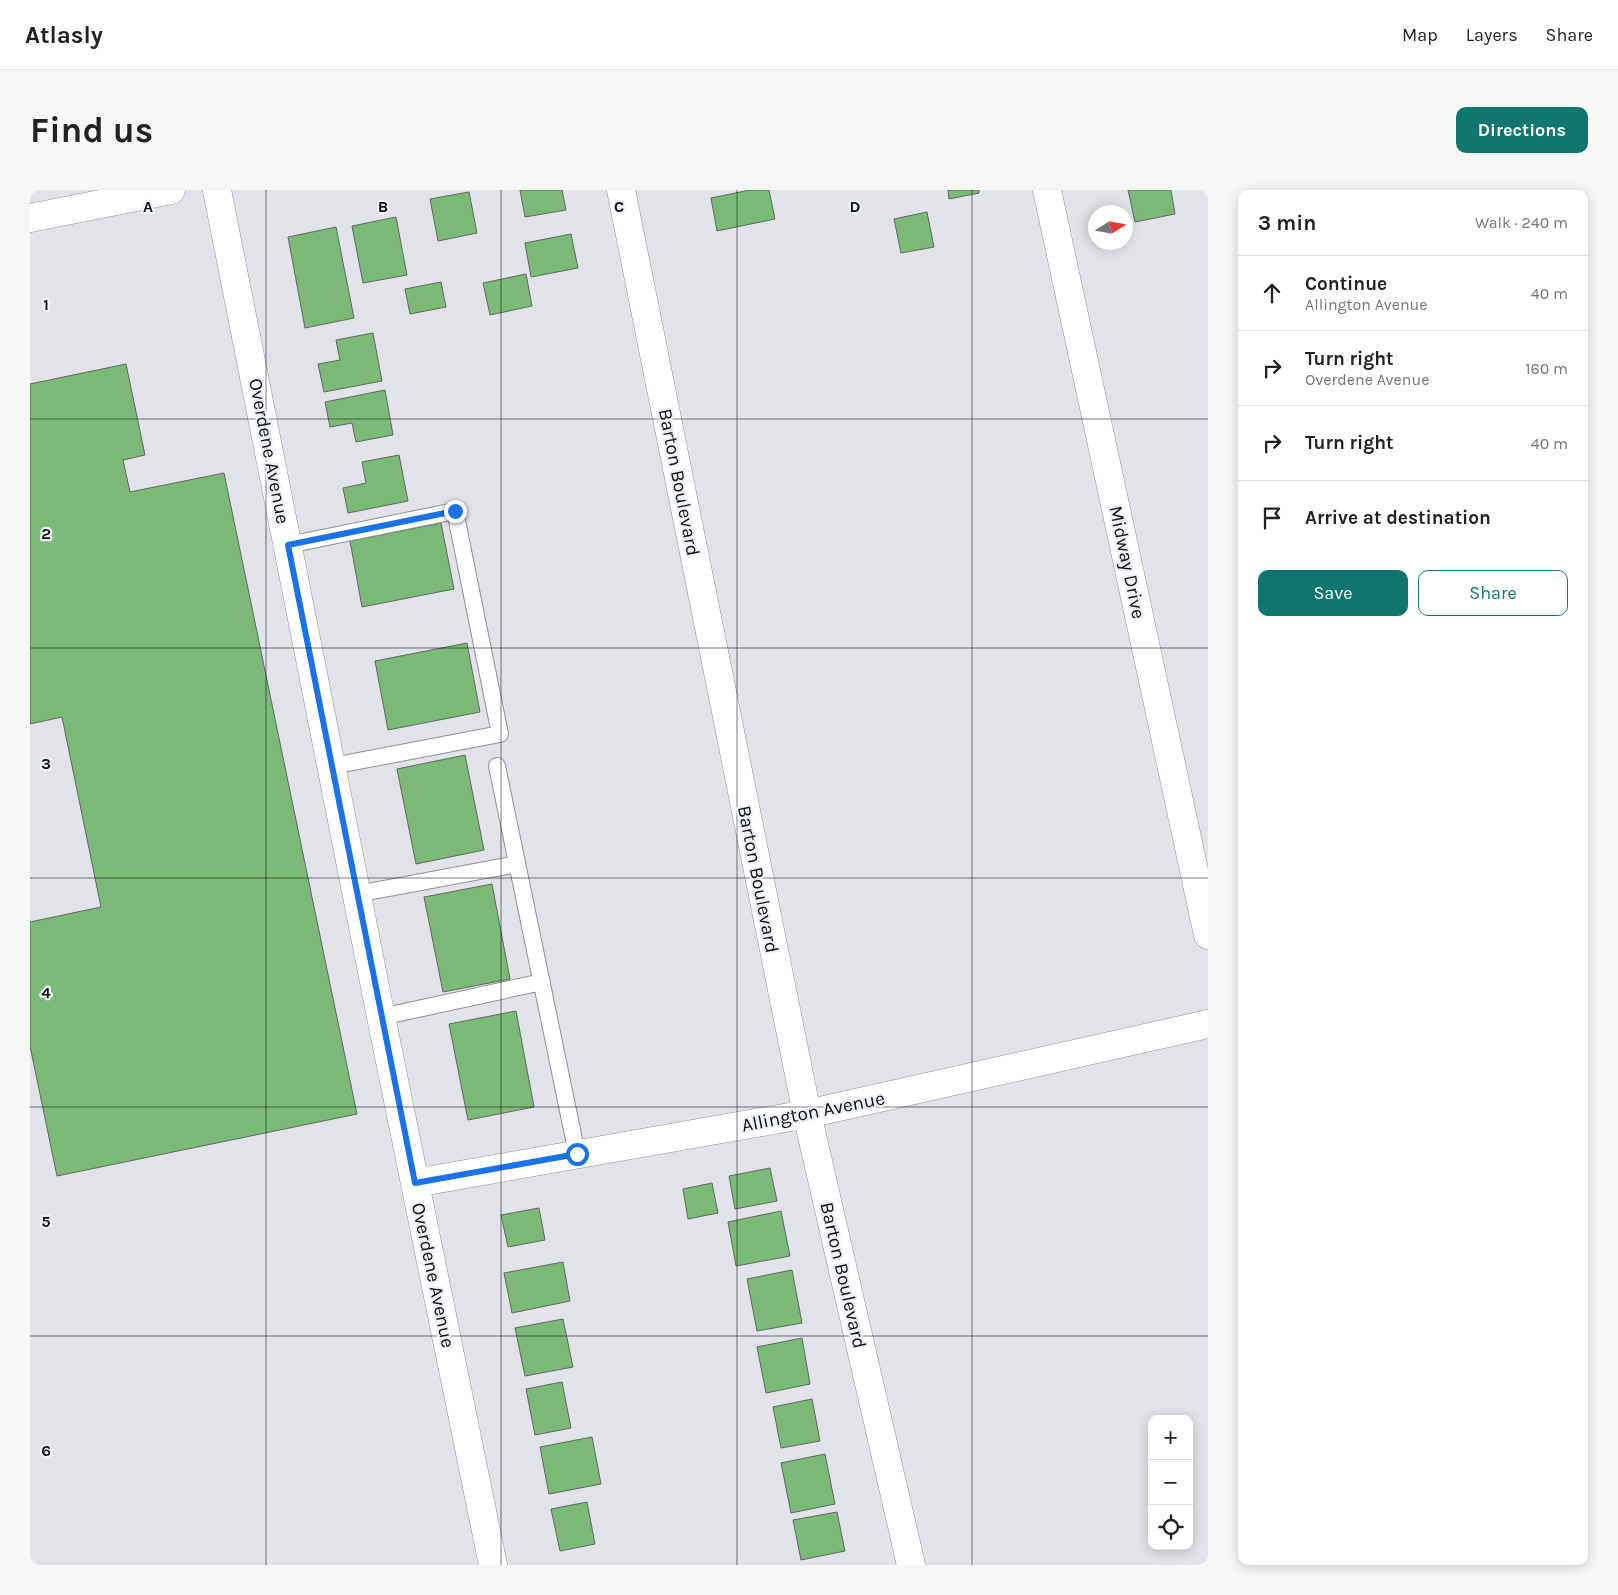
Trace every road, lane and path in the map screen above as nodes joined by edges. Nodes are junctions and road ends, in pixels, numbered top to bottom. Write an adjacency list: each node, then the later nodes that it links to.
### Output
1 (171, 190): 5 (street)
2 (217, 190): 6 (street, Overdene Avenue)
3 (621, 190): 15 (street, Barton Boulevard)
4 (1047, 190): 11 (street, Midway Drive)
5 (30, 218)
6 (288, 545): 7 (street, Overdene Avenue); 7 (lane)
7 (332, 766): 10 (street, Overdene Avenue)
8 (497, 766): 9 (lane)
9 (517, 864): 10 (lane); 12 (lane)
10 (358, 894): 13 (street, Overdene Avenue)
11 (1208, 935)
12 (542, 982): 13 (lane); 16 (lane)
13 (381, 1017): 17 (street, Overdene Avenue)
14 (1208, 1024): 15 (street, Allington Avenue)
15 (806, 1114): 16 (street, Allington Avenue); 19 (street, Barton Boulevard)
16 (577, 1154): 17 (street, Allington Avenue)
17 (415, 1183): 18 (street, Overdene Avenue)
18 (493, 1565)
19 (911, 1565)

